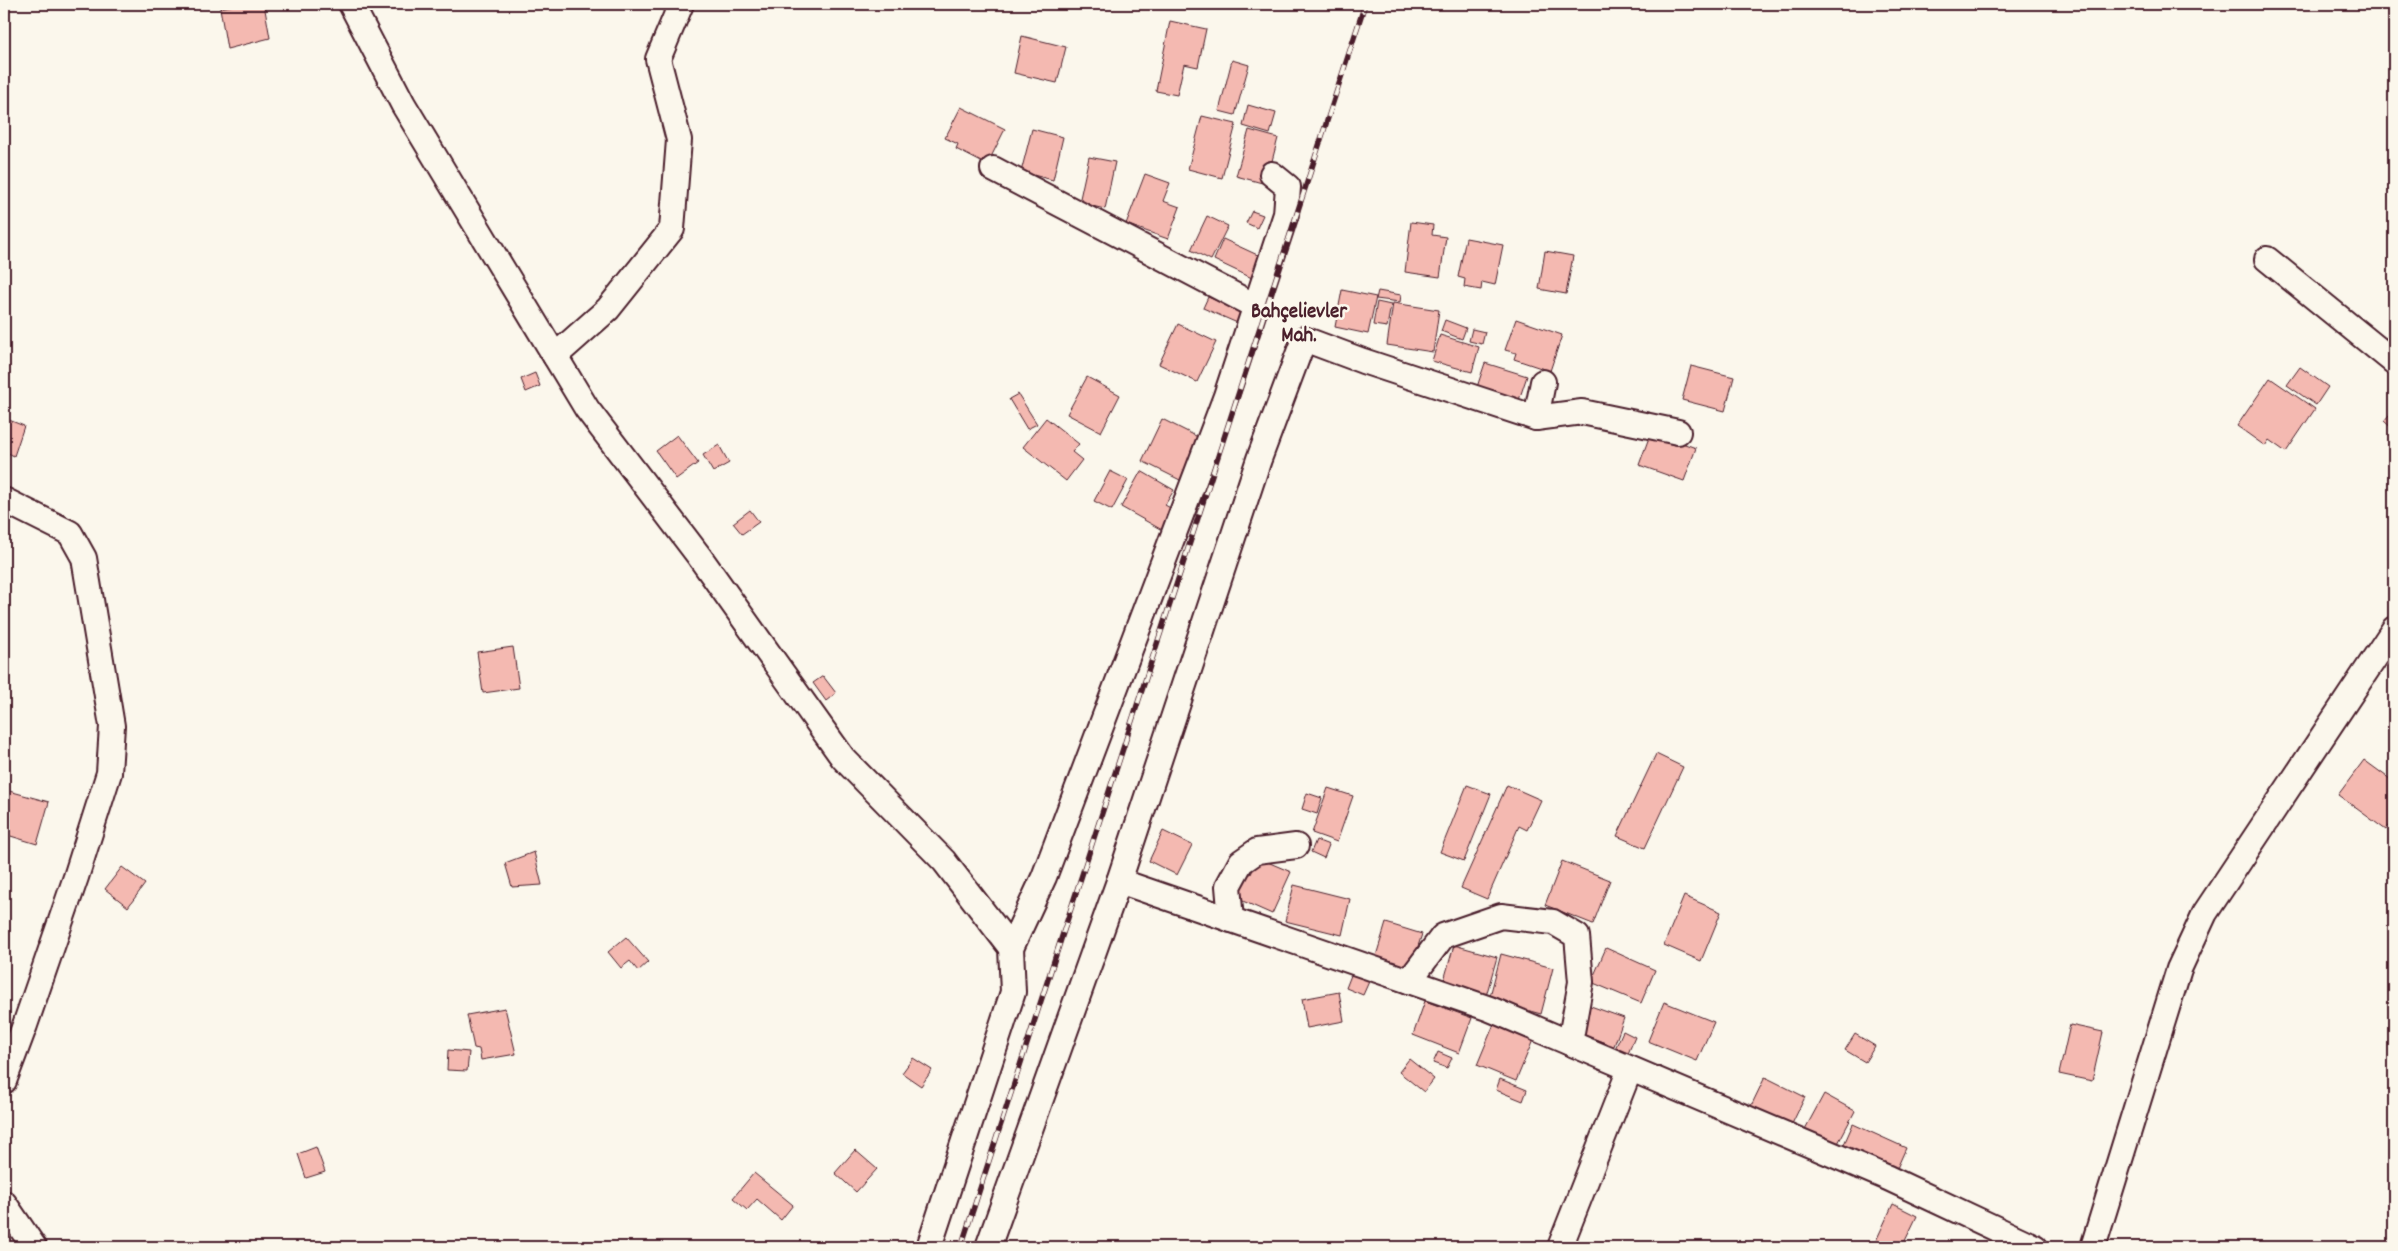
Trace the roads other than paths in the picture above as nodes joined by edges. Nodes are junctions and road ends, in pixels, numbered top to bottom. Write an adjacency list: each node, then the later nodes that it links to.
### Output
1 (351, 4): 7 (street)
2 (681, 4): 7 (street)
3 (993, 169): 6 (street)
4 (1272, 174): 6 (street)
5 (2267, 259): 8 (street)
6 (1257, 307): 17 (street)
7 (555, 356): 17 (street)
8 (2394, 362)
9 (1543, 382): 10 (street)
10 (1536, 418): 11 (street); 15 (street)
11 (1678, 432)
12 (4, 500): 21 (street)
13 (2394, 629): 28 (street)
14 (1296, 846): 16 (street)
15 (1119, 881): 16 (street); 25 (street)
16 (1231, 920): 18 (street)
17 (1011, 948): 24 (street)
18 (1409, 981): 19 (street); 19 (street)
19 (1570, 1043): 20 (street)
20 (1630, 1069): 26 (street); 27 (street)
21 (4, 1081)
22 (4, 1203): 23 (street)
23 (34, 1247)
24 (928, 1247)
25 (988, 1247)
26 (1560, 1247)
27 (2035, 1247)
28 (2093, 1247)

